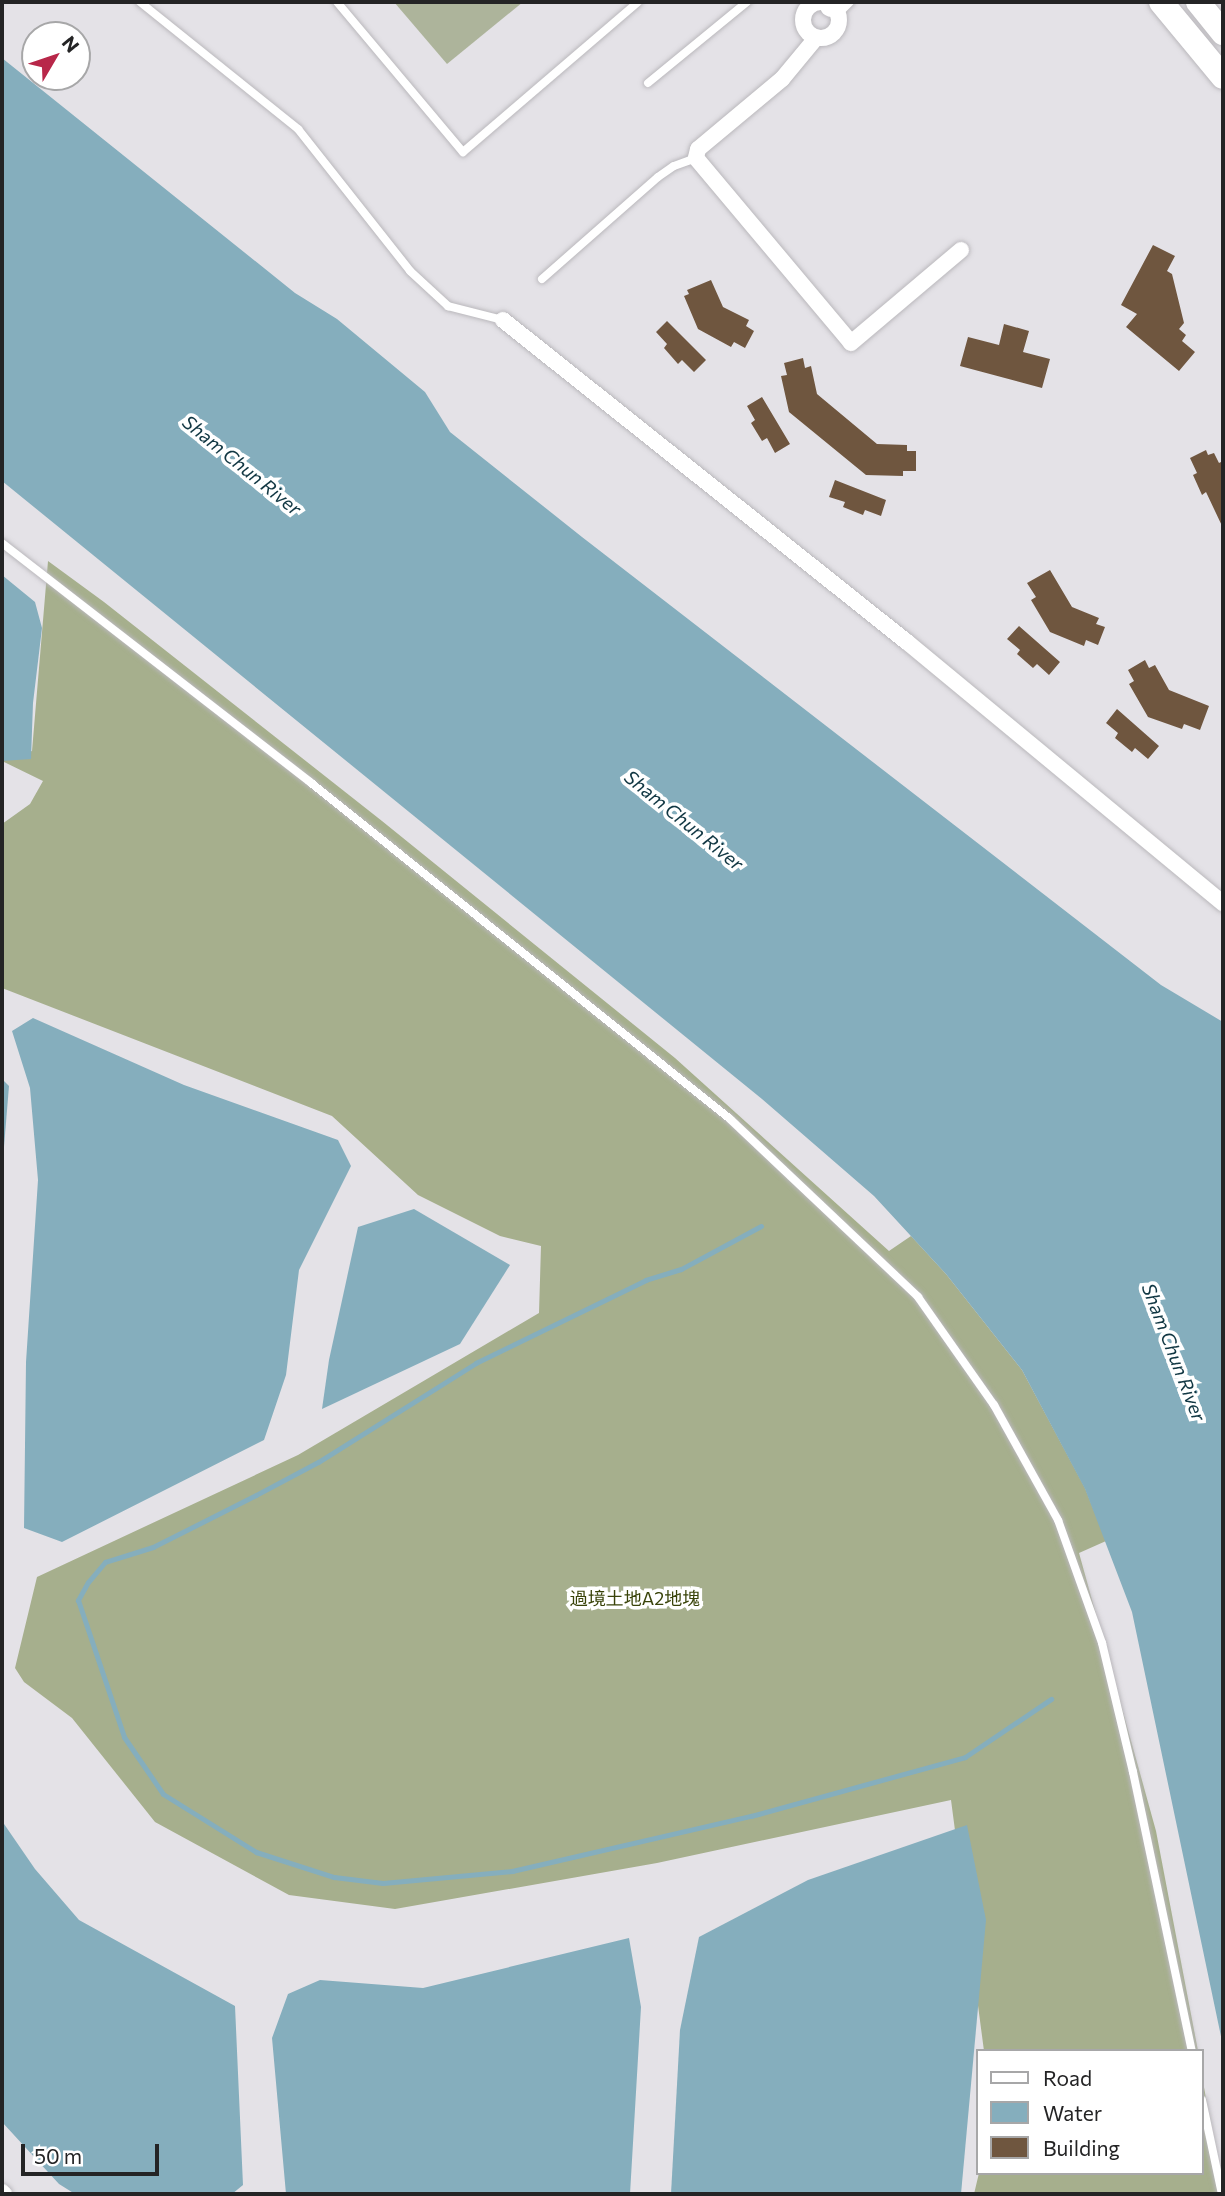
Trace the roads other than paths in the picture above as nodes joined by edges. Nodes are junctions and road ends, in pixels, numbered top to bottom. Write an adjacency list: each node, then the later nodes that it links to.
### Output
1 (140, 2): 15 (lane)
2 (337, 2): 3 (lane)
3 (638, 2)
4 (747, 2): 11 (lane)
5 (1161, 2): 10 (main road)
6 (1198, 2): 8 (main road)
7 (828, 5): 9 (street); 9 (street)
8 (1223, 33)
9 (816, 38): 12 (street)
10 (1223, 77)
11 (648, 83)
12 (696, 158): 13 (street); 14 (lane)
13 (961, 250)
14 (542, 279)
15 (503, 320): 17 (street)
16 (2, 543): 18 (lane)
17 (1223, 903)
18 (1192, 2049)
19 (1204, 2110): 20 (lane)
20 (1222, 2194)

